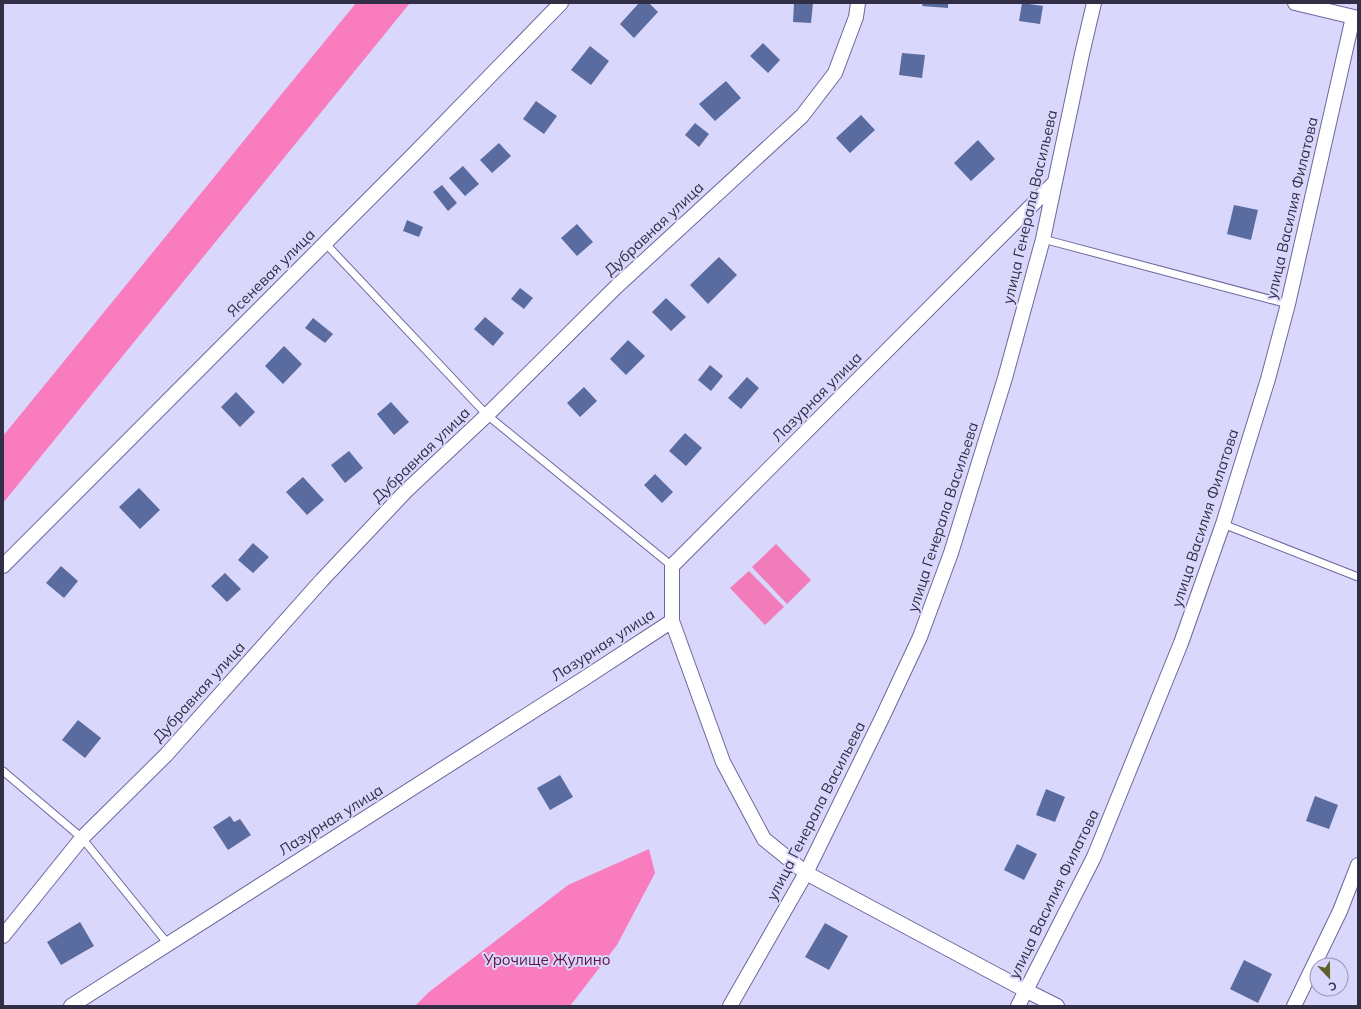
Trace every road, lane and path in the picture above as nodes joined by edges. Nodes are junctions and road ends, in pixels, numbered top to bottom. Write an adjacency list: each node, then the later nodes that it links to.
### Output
1 (561, 3): 8 (street, Ясеневая улица)
2 (858, 3): 10 (street, Дубравная улица)
3 (1094, 3): 6 (street, улица Генерала Васильева)
4 (1295, 3): 5 (street)
5 (1356, 17): 9 (street, улица Василия Филатова)
6 (1054, 182): 7 (street, улица Генерала Васильева); 13 (street, Лазурная улица)
7 (1043, 239): 9 (lane); 19 (street, улица Генерала Васильева)
8 (325, 243): 10 (lane); 12 (street, Ясеневая улица)
9 (1288, 304): 11 (street, улица Василия Филатова)
10 (487, 415): 13 (lane); 17 (street, Дубравная улица)
11 (1223, 524): 14 (lane); 22 (street, улица Василия Филатова)
12 (3, 566)
13 (672, 566): 15 (street, Лазурная улица)
14 (1358, 577)
15 (672, 621): 19 (street); 21 (street, Лазурная улица)
16 (3, 771): 17 (lane)
17 (82, 838): 20 (street, Дубравная улица); 21 (lane)
18 (1358, 866): 27 (street)
19 (806, 873): 22 (street); 24 (street, улица Генерала Васильева)
20 (3, 936)
21 (168, 944): 23 (street, Лазурная улица)
22 (1027, 991): 25 (street, улица Василия Филатова); 26 (street)
23 (71, 1006)
24 (730, 1006)
25 (1018, 1006)
26 (1058, 1006)
27 (1294, 1006)

